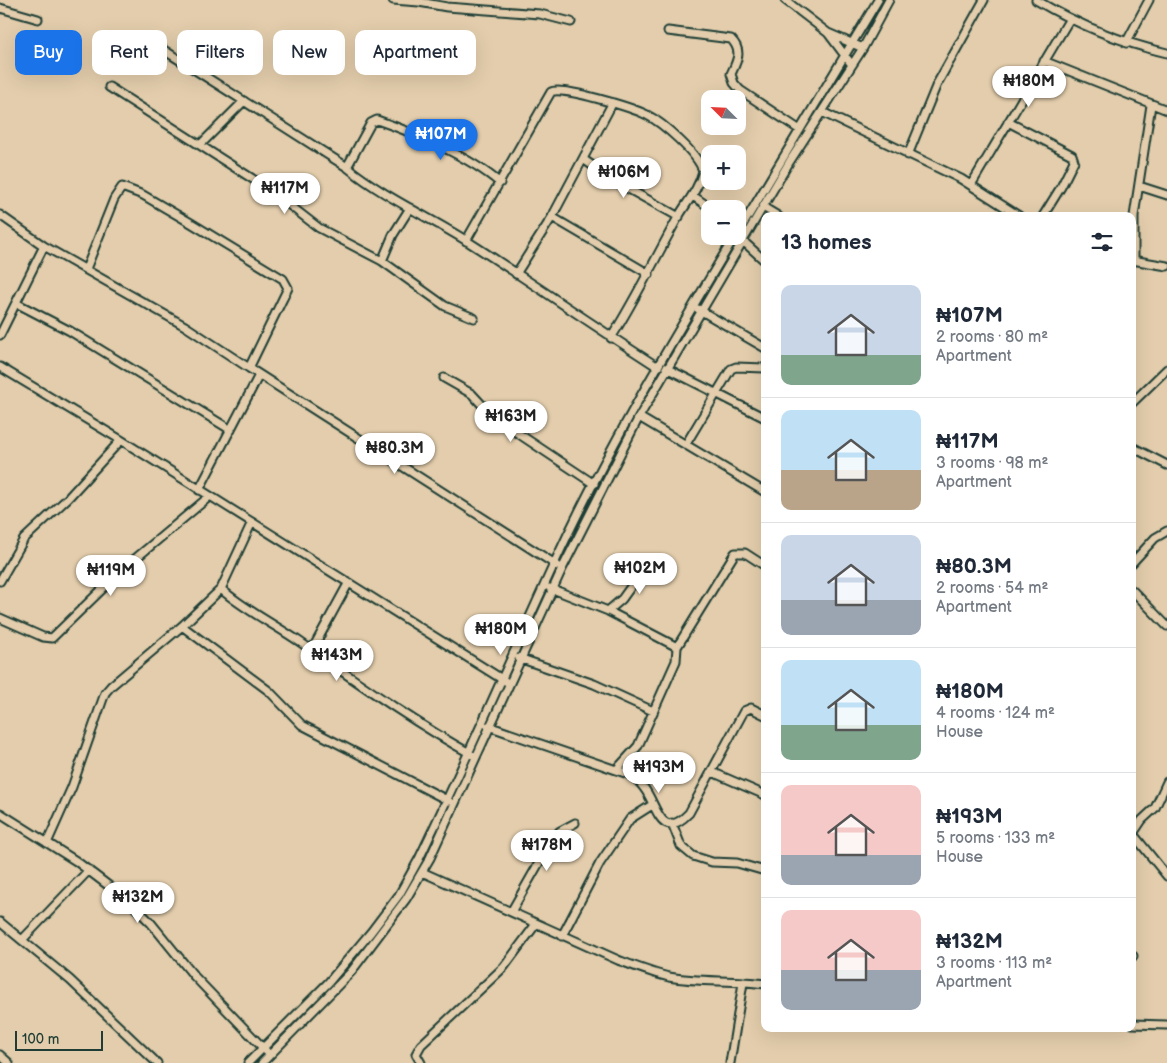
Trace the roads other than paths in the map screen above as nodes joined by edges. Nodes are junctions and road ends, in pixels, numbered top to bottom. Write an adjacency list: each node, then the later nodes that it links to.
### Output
1 (393, 0): 8 (street)
2 (786, 0): 15 (street)
3 (878, 0): 14 (street)
4 (889, 0): 18 (street)
5 (984, 0): 34 (street)
6 (1036, 0): 11 (street)
7 (1149, 0): 16 (street)
8 (420, 1): 12 (street)
9 (0, 8): 10 (street)
10 (38, 19)
11 (1069, 20): 16 (street); 22 (street)
12 (571, 22)
13 (668, 31): 32 (street)
14 (858, 34): 15 (street); 17 (street)
15 (838, 41): 17 (street); 21 (street); 24 (street)
16 (1126, 43): 20 (street)
17 (852, 44): 18 (street); 21 (street)
18 (863, 48): 23 (street)
19 (167, 52): 26 (street)
20 (1167, 53)
21 (845, 54): 23 (street); 24 (street)
22 (1044, 61): 28 (street); 31 (street)
23 (852, 65): 30 (street)
24 (836, 71): 32 (street)
25 (109, 87): 33 (street)
26 (244, 101): 33 (street); 36 (street)
27 (612, 104): 35 (street); 37 (street); 41 (street)
28 (1151, 105): 29 (street); 39 (street)
29 (1167, 110)
30 (822, 112): 34 (street); 43 (street)
31 (1008, 122): 38 (street); 47 (street)
32 (800, 130): 52 (street)
33 (201, 144): 60 (street)
34 (908, 155): 38 (street)
35 (583, 159): 50 (street); 51 (street)
36 (347, 167): 37 (street); 44 (street)
37 (500, 183): 54 (street)
38 (971, 185): 46 (street)
39 (1139, 186): 40 (street); 48 (street)
40 (1167, 195)
41 (693, 196): 42 (street); 51 (street)
42 (701, 201)
43 (763, 207): 45 (street); 53 (street)
44 (410, 208): 54 (street); 60 (street)
45 (771, 212)
46 (1013, 212)
47 (1045, 212)
48 (1135, 212)
49 (0, 216): 58 (street)
50 (552, 217): 64 (street); 65 (street)
51 (678, 217): 65 (street)
52 (746, 217)
53 (746, 236)
54 (466, 241): 64 (street)
55 (746, 244): 59 (street)
56 (731, 245): 67 (street)
57 (741, 245): 68 (street)
58 (44, 246): 63 (street); 66 (street)
59 (761, 257)
60 (382, 260): 69 (street)
61 (1136, 261): 62 (street)
62 (1167, 266)
63 (86, 270): 75 (street); 75 (street)
64 (516, 274): 71 (street)
65 (649, 274): 71 (street)
66 (16, 303): 70 (street); 85 (street)
67 (693, 307): 68 (street); 73 (street)
68 (702, 311): 72 (street); 78 (street)
69 (474, 318)
70 (0, 335)
71 (611, 338): 73 (street)
72 (761, 346)
73 (656, 366): 78 (street); 90 (street)
74 (0, 367): 86 (street)
75 (248, 368): 79 (street)
76 (761, 368): 81 (street)
77 (1167, 369): 82 (street)
78 (665, 370): 81 (street); 84 (street)
79 (260, 375): 85 (street); 98 (street)
80 (444, 378): 90 (street)
81 (717, 394): 83 (street); 87 (street)
82 (1136, 399)
83 (761, 416)
84 (639, 417): 87 (street); 100 (street)
85 (231, 430): 91 (street)
86 (121, 440): 91 (street); 101 (street)
87 (686, 444): 92 (street)
88 (1136, 449): 89 (street)
89 (1167, 465)
90 (594, 484): 98 (street)
91 (199, 490): 93 (street)
92 (761, 490)
93 (210, 496): 94 (street); 108 (street)
94 (252, 522): 102 (street); 104 (street)
95 (1167, 531): 96 (street)
96 (1136, 559)
97 (650, 560): 107 (street)
98 (554, 564): 100 (street); 103 (street)
99 (761, 564): 111 (street)
100 (562, 569): 105 (street)
101 (0, 580)
102 (348, 584): 112 (street); 115 (street)
103 (545, 586): 105 (street); 113 (street)
104 (221, 589): 109 (street); 112 (street)
105 (553, 589): 107 (street); 114 (street)
106 (1136, 594): 110 (street)
107 (608, 611): 111 (street)
108 (0, 618)
109 (182, 626): 127 (street); 135 (street)
110 (1167, 626)
111 (677, 647): 117 (street)
112 (312, 650): 121 (street)
113 (514, 655): 114 (street); 115 (street)
114 (521, 659): 116 (street); 117 (street)
115 (502, 680): 116 (street); 119 (street)
116 (509, 683): 120 (street)
117 (653, 711): 123 (street)
118 (761, 713): 124 (street)
119 (482, 724): 120 (street); 121 (street)
120 (490, 727): 122 (street); 123 (street)
121 (469, 753): 122 (street); 127 (street)
122 (476, 758): 128 (street)
123 (617, 769): 129 (street)
124 (712, 772): 126 (street); 132 (street)
125 (1167, 782): 133 (street)
126 (761, 793)
127 (447, 800): 128 (street); 149 (street)
128 (455, 804): 138 (street)
129 (652, 805): 132 (street); 143 (street)
130 (0, 813): 135 (street)
131 (575, 823): 140 (street)
132 (672, 823): 137 (street)
133 (1136, 829)
134 (1136, 838): 139 (street)
135 (47, 843): 136 (street)
136 (89, 870): 144 (street); 149 (street)
137 (761, 871)
138 (422, 872): 140 (street); 150 (street)
139 (1167, 876)
140 (511, 912): 142 (street)
141 (0, 922): 144 (street)
142 (536, 924): 143 (street); 154 (street)
143 (562, 936): 145 (street)
144 (22, 940): 151 (street)
145 (743, 983): 146 (street); 155 (street)
146 (761, 984)
147 (1136, 1024): 148 (street)
148 (1167, 1025)
149 (262, 1048): 150 (street); 152 (street)
150 (269, 1055): 153 (street)
151 (157, 1063)
152 (248, 1063)
153 (262, 1063)
154 (421, 1063)
155 (730, 1063)

